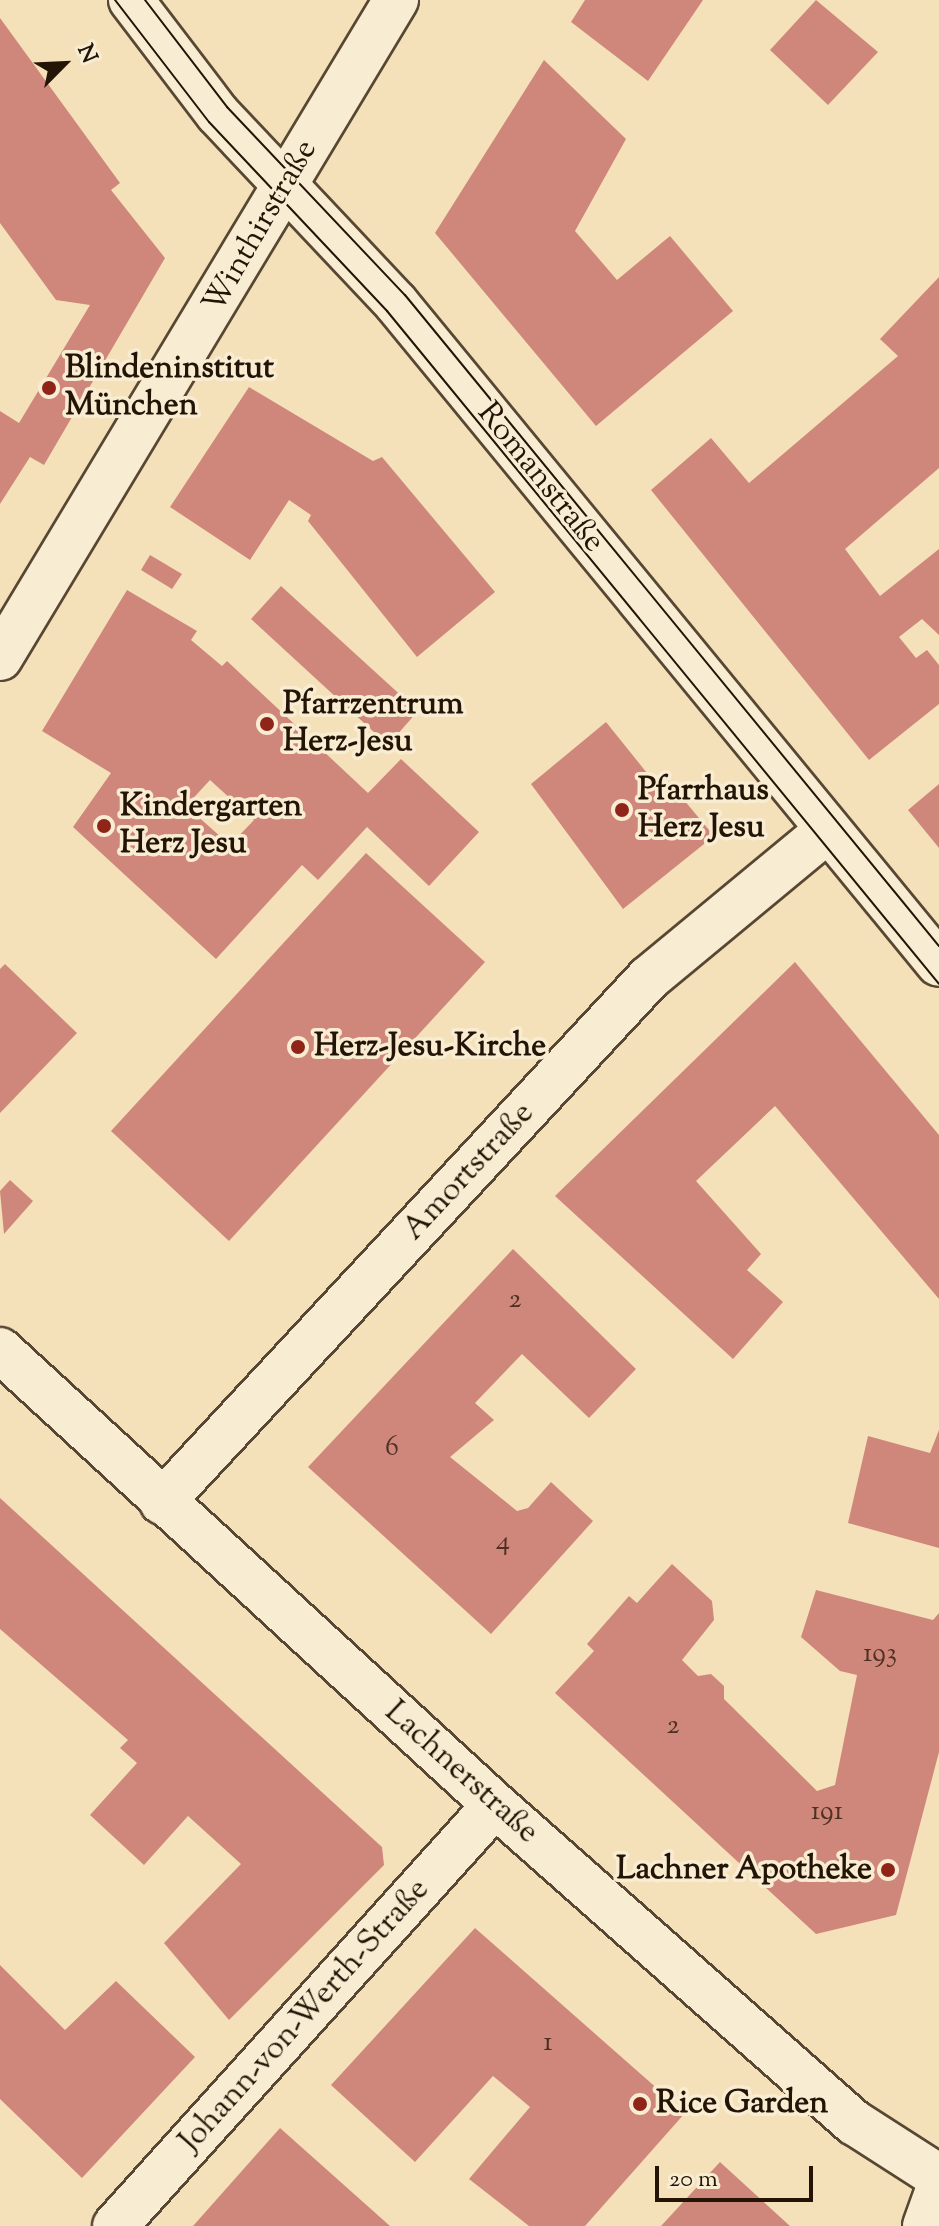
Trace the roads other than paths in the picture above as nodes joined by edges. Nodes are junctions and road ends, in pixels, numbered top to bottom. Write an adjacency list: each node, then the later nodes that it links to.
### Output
1 (131, 0): 3 (street, Romanstraße)
2 (396, 0): 3 (street, Winthirstraße)
3 (285, 185): 4 (street, Winthirstraße); 5 (street, Romanstraße)
4 (0, 658)
5 (828, 830): 6 (street, Romanstraße); 8 (street, Amortstraße)
6 (939, 964)
7 (0, 1350): 8 (street, Lachnerstraße)
8 (162, 1502): 9 (street, Lachnerstraße)
9 (495, 1805): 10 (street, Lachnerstraße); 12 (street, Johann-von-Werth-Straße)
10 (939, 2177)
11 (939, 2187): 13 (street)
12 (115, 2226)
13 (925, 2226)

